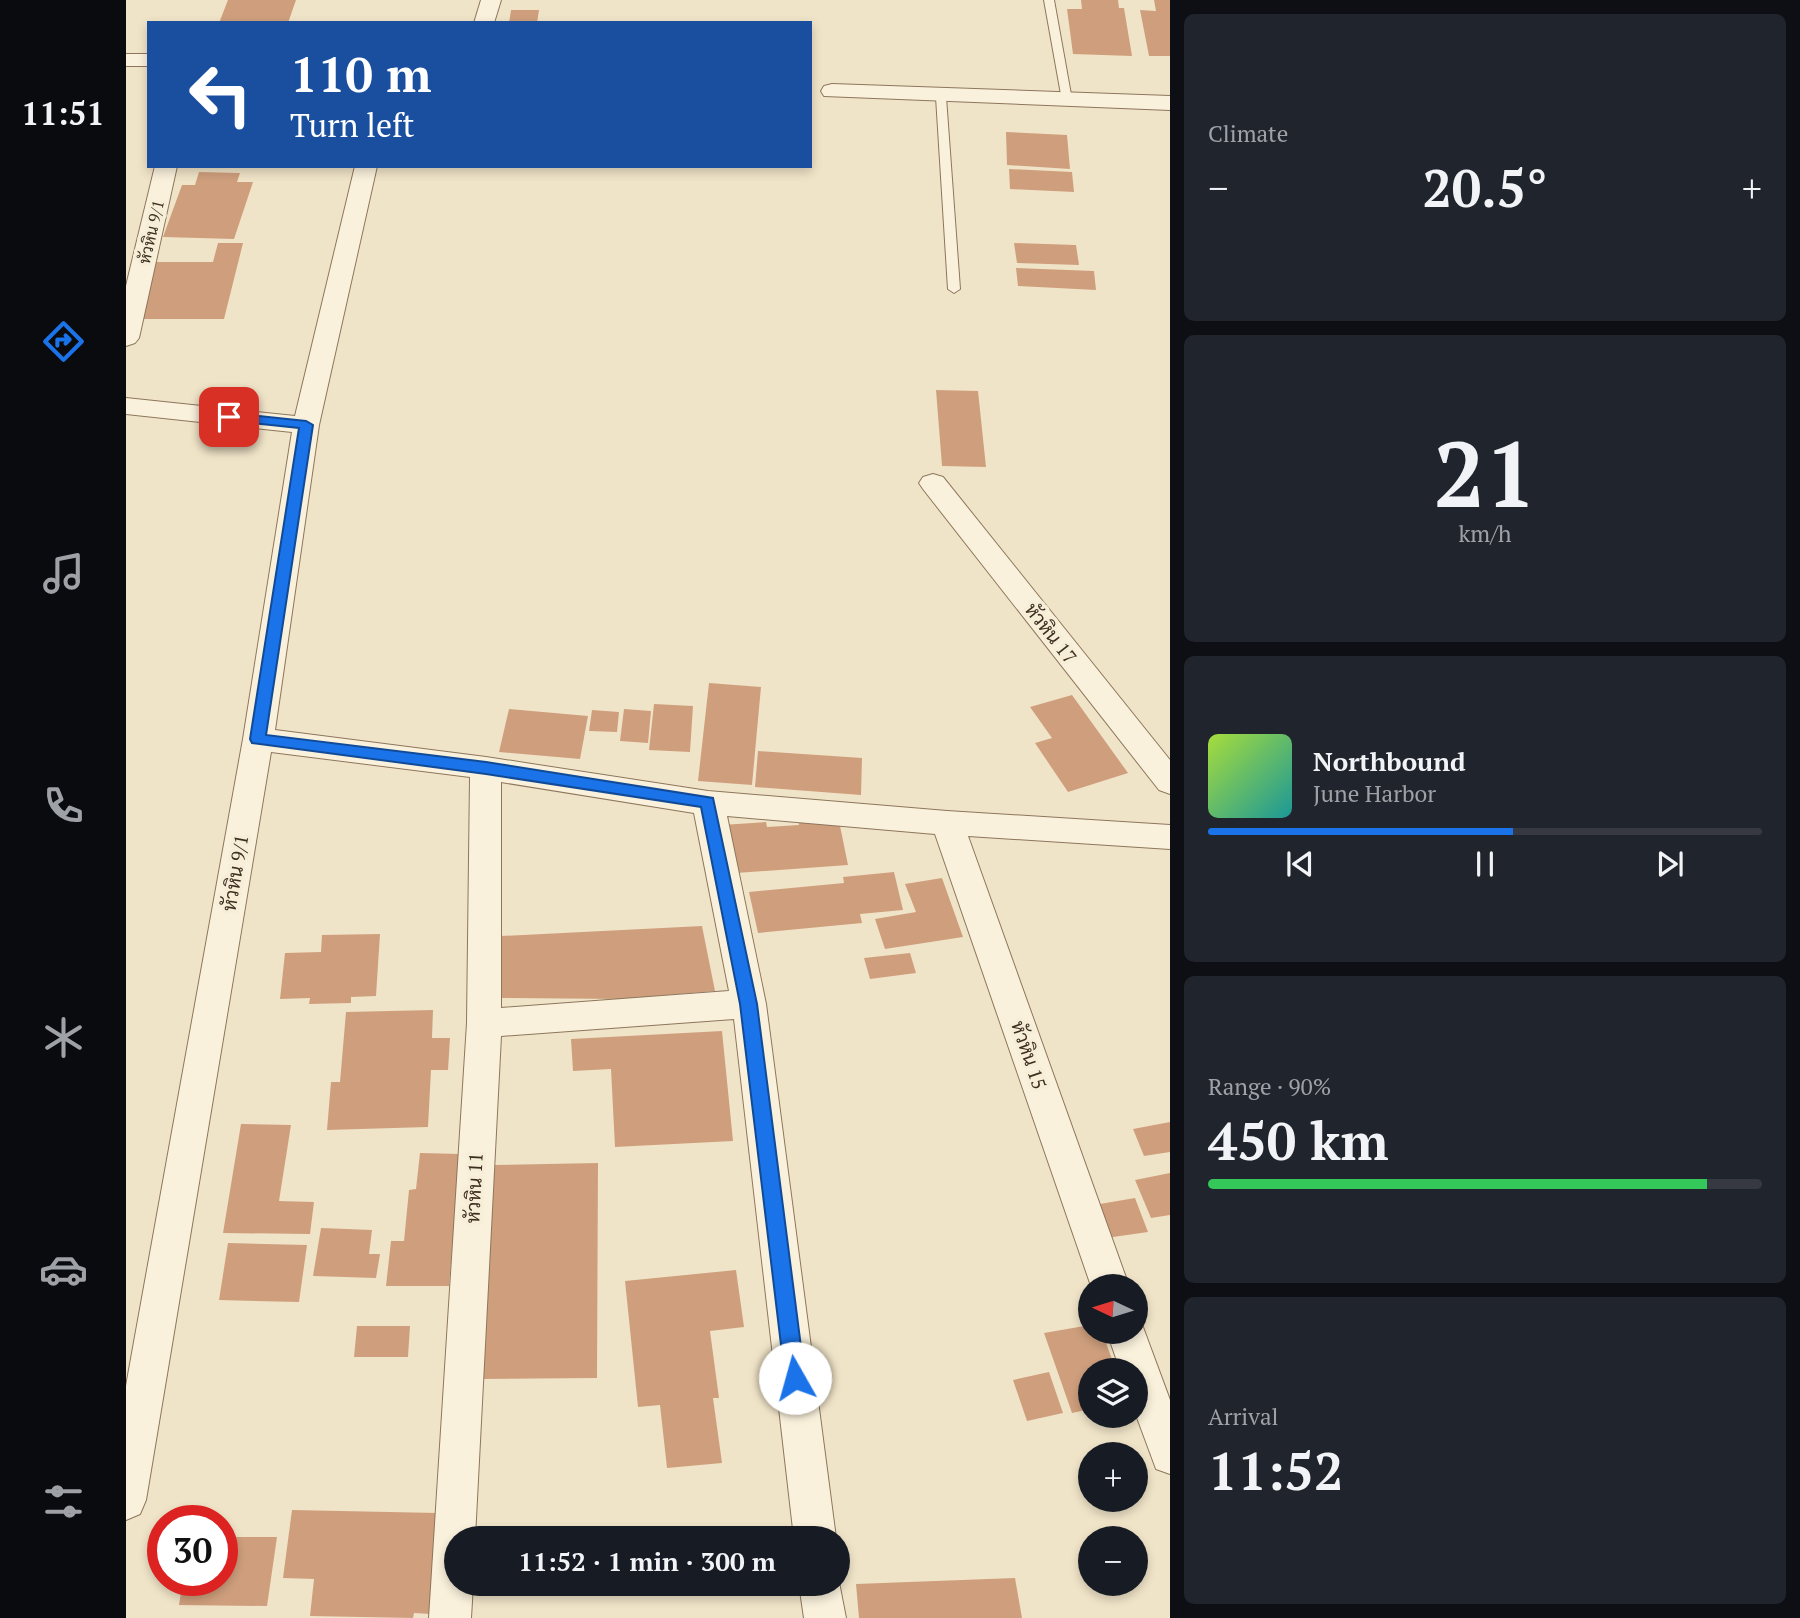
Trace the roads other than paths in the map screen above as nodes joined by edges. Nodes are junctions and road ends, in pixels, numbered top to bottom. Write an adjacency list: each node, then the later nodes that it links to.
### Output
1 (491, 0): 3 (street)
2 (1049, 0): 8 (lane)
3 (485, 21)
4 (126, 60): 5 (street)
5 (147, 60)
6 (832, 91): 7 (street)
7 (941, 97): 8 (street); 12 (lane)
8 (1068, 100): 9 (street)
9 (1170, 103)
10 (166, 168): 13 (street, หัวหิน 9/1)
11 (366, 168): 15 (street, หัวหิน 9/1)
12 (954, 289)
13 (126, 338)
14 (126, 406): 15 (street)
15 (306, 425): 17 (street, หัวหิน 9/1)
16 (933, 483): 19 (street, หัวหิน 17)
17 (258, 739): 18 (street); 28 (street, หัวหิน 9/1)
18 (486, 768): 20 (street); 24 (street, หัวหิน 11)
19 (1170, 782)
20 (708, 803): 21 (street); 23 (street)
21 (947, 824): 22 (street); 25 (street, หัวหิน 15)
22 (1170, 837)
23 (748, 1004): 24 (street); 29 (street)
24 (484, 1023): 31 (street, หัวหิน 11)
25 (1106, 1274)
26 (1130, 1344): 27 (street)
27 (1170, 1455)
28 (126, 1500)
29 (813, 1526)
30 (822, 1596): 32 (street)
31 (450, 1618)
32 (825, 1618)

